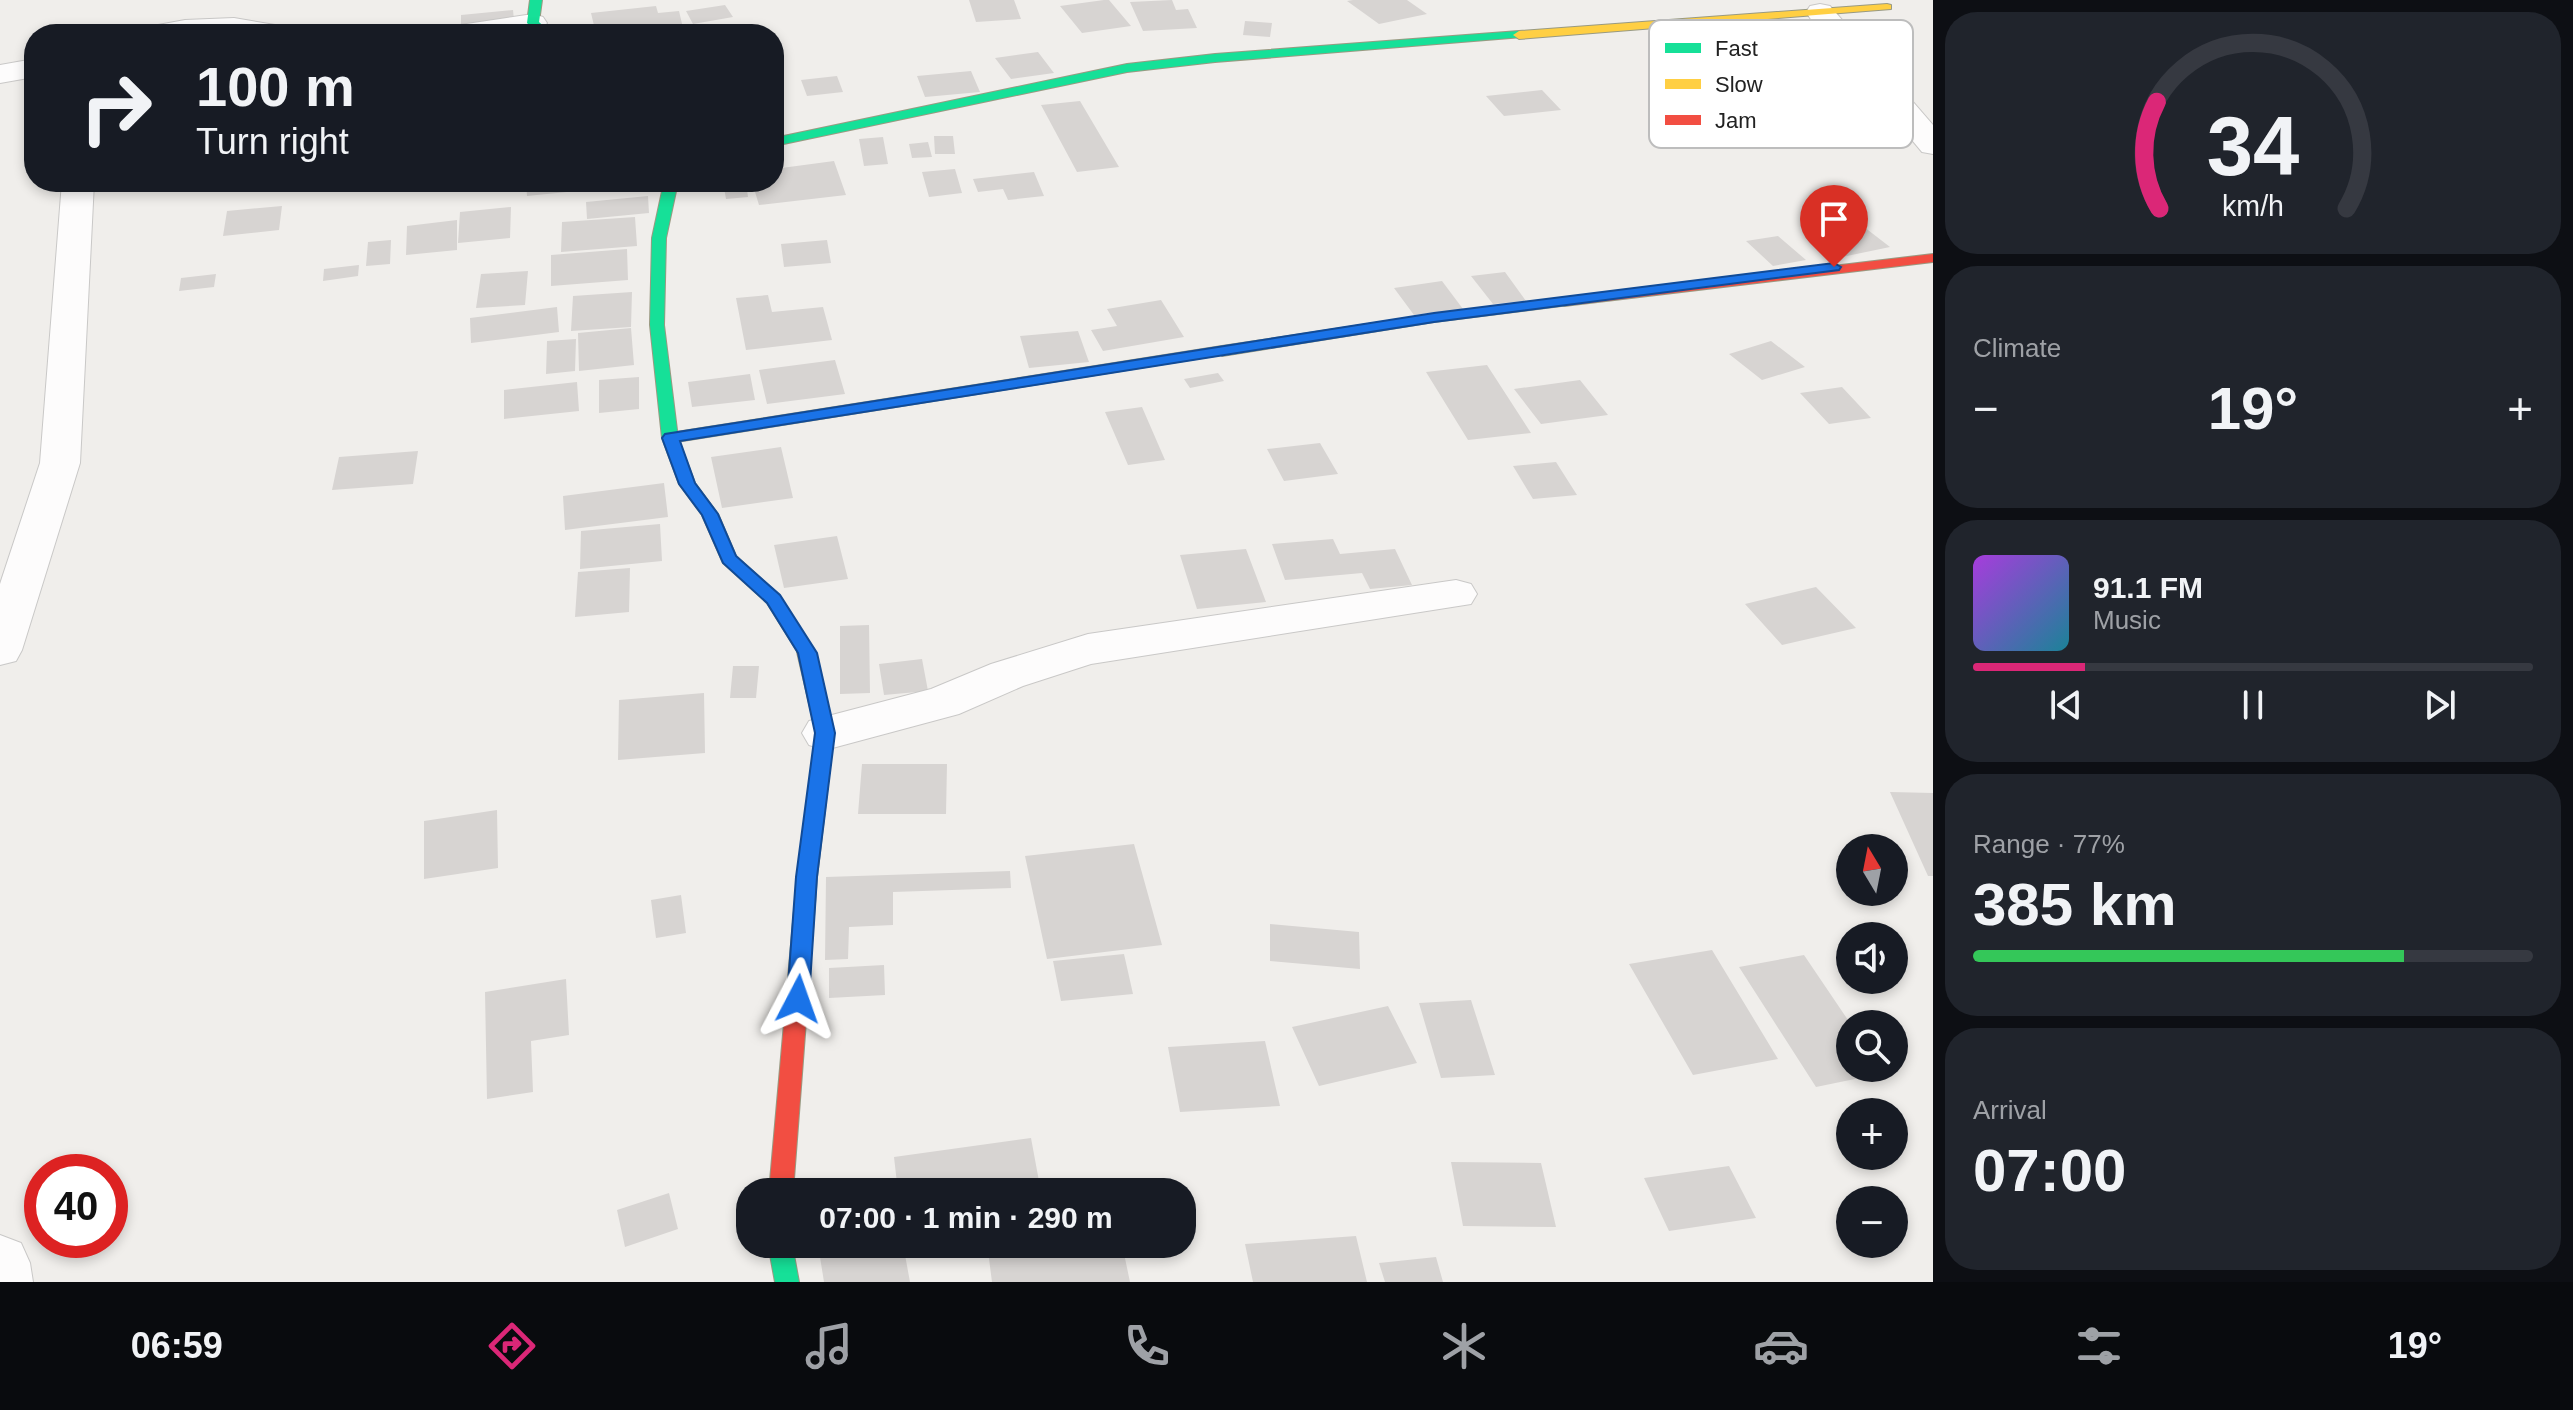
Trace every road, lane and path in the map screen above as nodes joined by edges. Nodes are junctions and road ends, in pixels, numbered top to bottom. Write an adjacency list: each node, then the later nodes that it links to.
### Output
1 (1887, 7): 2 (street)
2 (1820, 12): 4 (street); 5 (street)
3 (538, 19): 6 (street)
4 (1715, 20)
5 (1827, 20)
6 (512, 24)
7 (1649, 25): 11 (street)
8 (24, 70): 9 (street)
9 (0, 74)
10 (1913, 121): 12 (street)
11 (784, 140)
12 (1933, 145)
13 (77, 192): 18 (street)
14 (669, 192): 16 (street)
15 (1933, 258): 16 (street)
16 (670, 438): 19 (street)
17 (1456, 594): 19 (street)
18 (0, 650)
19 (825, 733): 20 (street)
20 (782, 1178)
21 (783, 1258): 24 (street)
22 (0, 1263): 23 (street)
23 (3, 1282)
24 (787, 1282)

